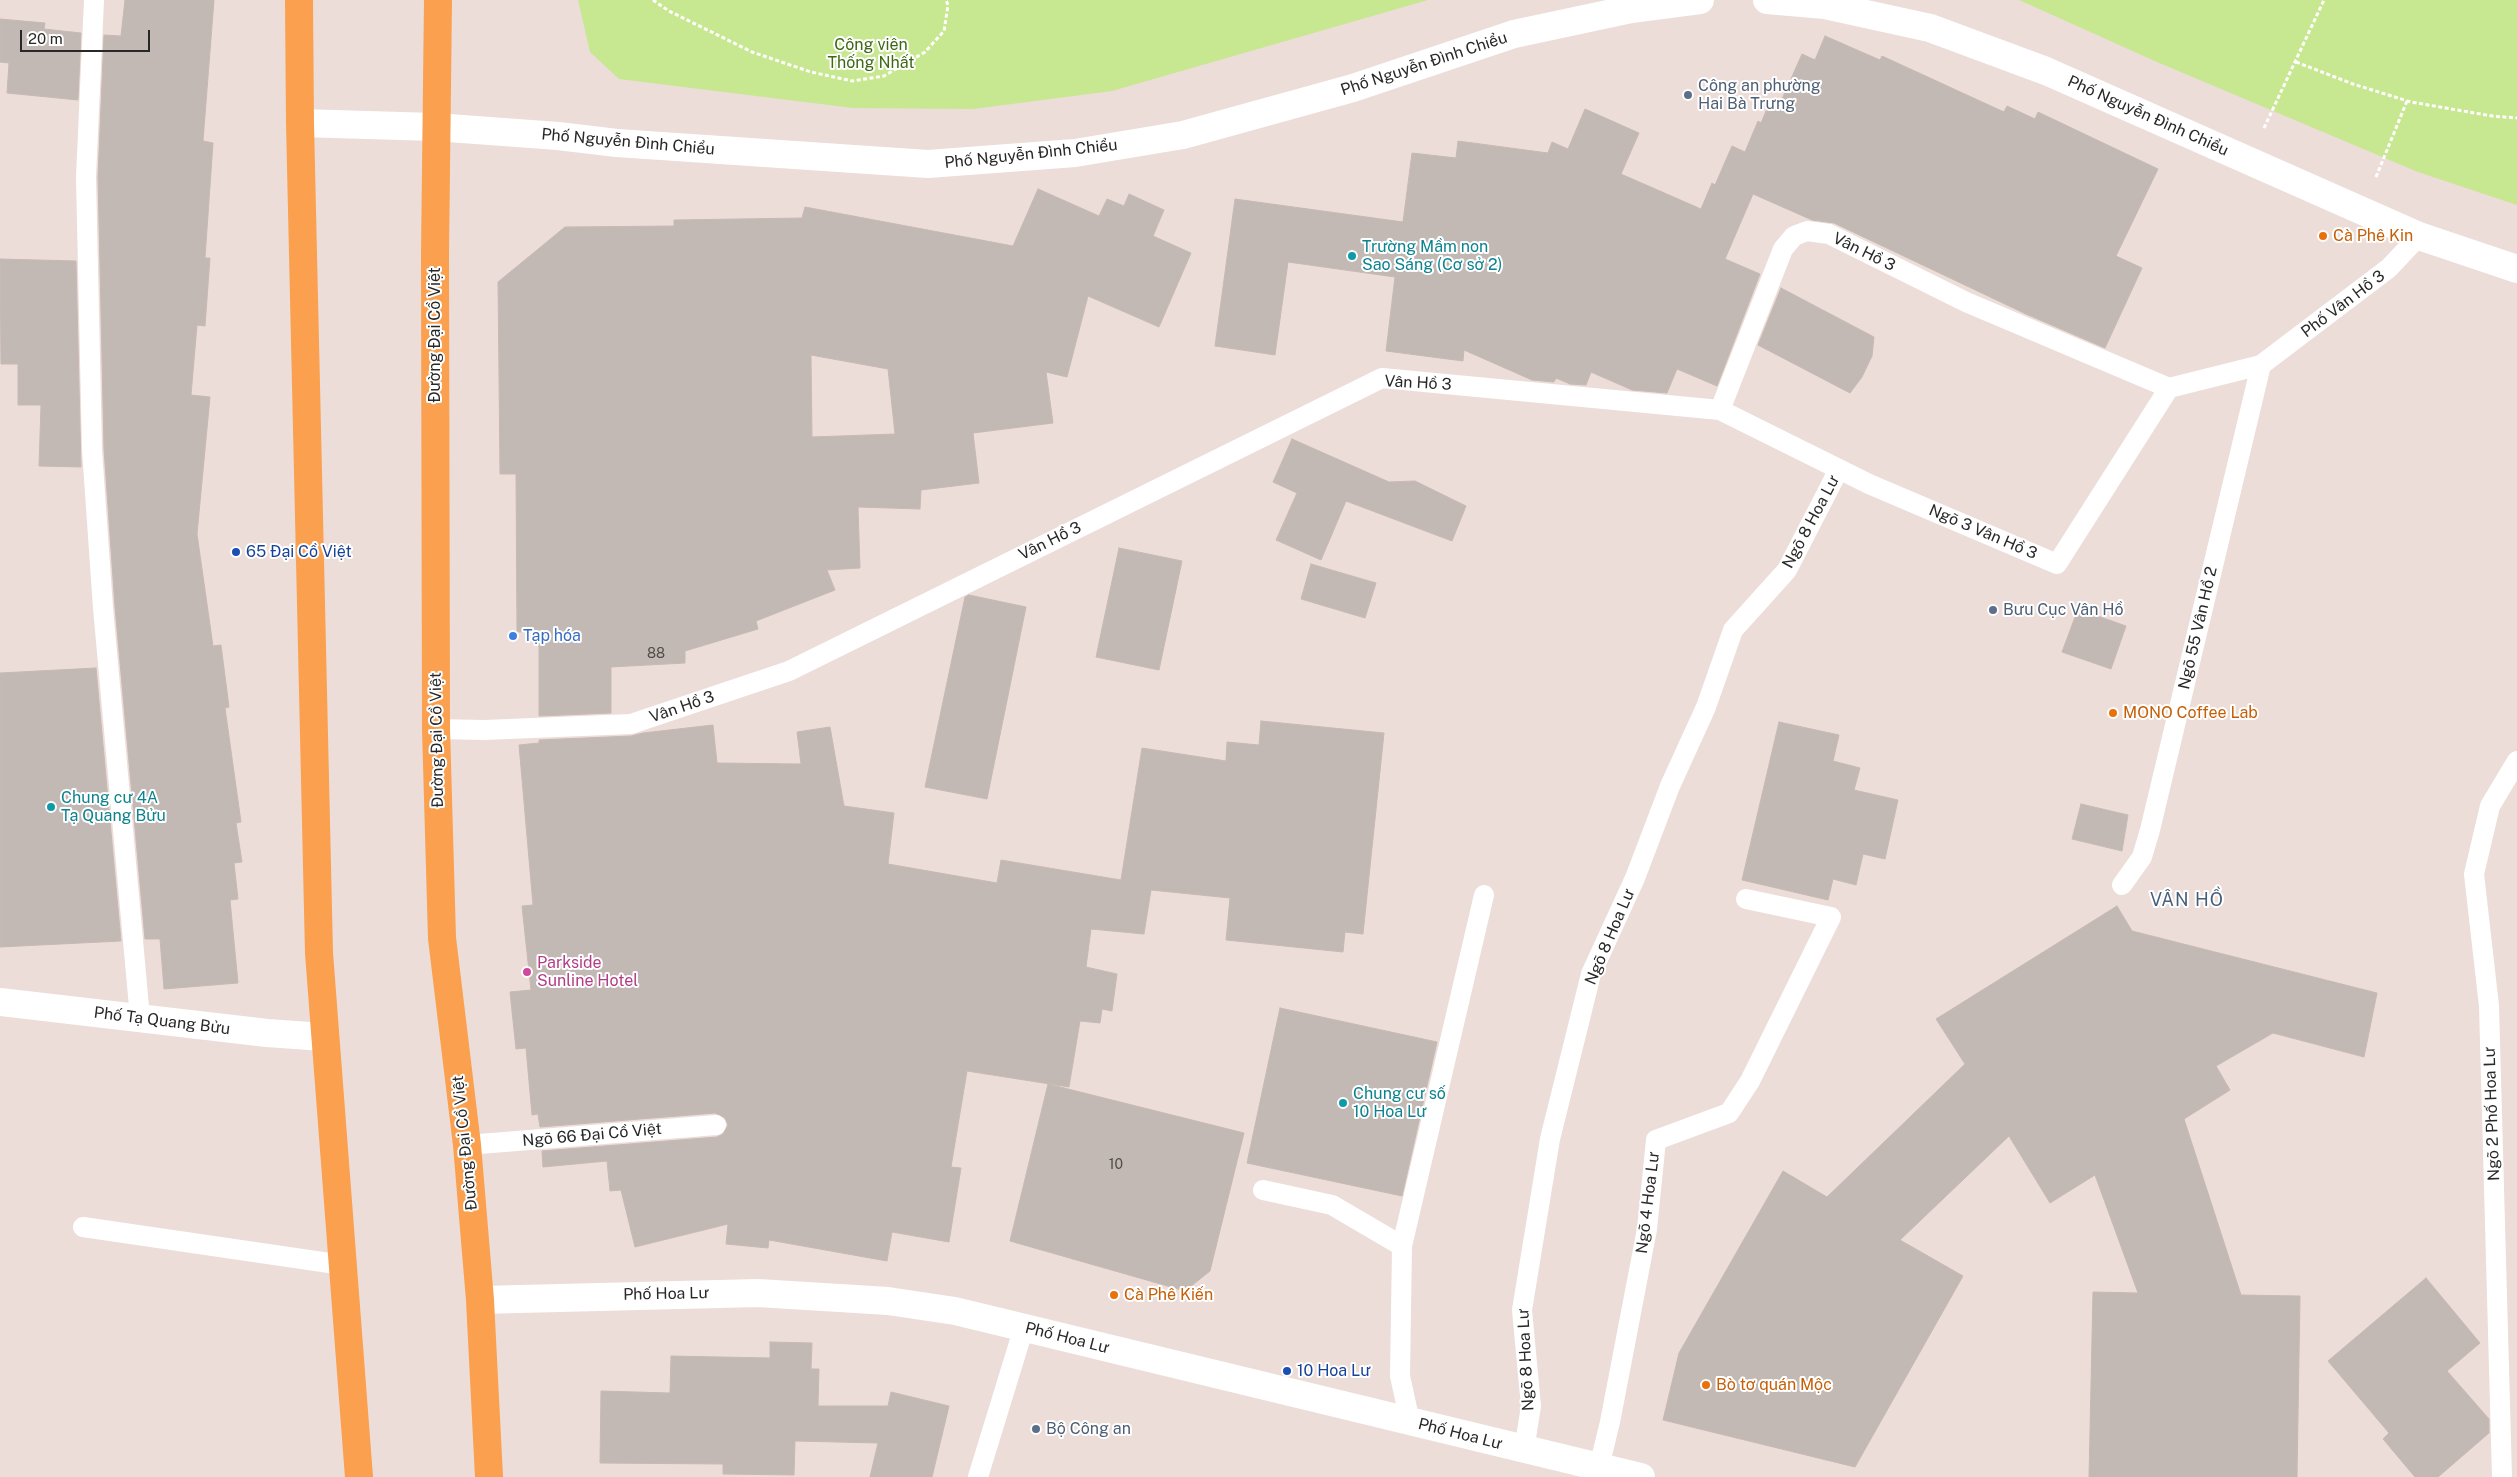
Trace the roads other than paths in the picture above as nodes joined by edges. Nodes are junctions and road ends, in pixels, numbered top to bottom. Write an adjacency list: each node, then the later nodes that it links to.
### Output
1 (94, 0): 20 (lane)
2 (299, 0): 6 (main road)
3 (438, 0): 7 (main road, Đường Đại Cồ Việt)
4 (1700, 0): 7 (street, Phố Nguyễn Đình Chiểu)
5 (1767, 0): 8 (street, Phố Nguyễn Đình Chiểu)
6 (300, 123): 7 (street, Phố Nguyễn Đình Chiểu); 21 (main road)
7 (435, 127): 14 (main road, Đường Đại Cồ Việt)
8 (2419, 236): 9 (street, Phố Nguyễn Đình Chiểu); 10 (lane, Phố Vân Hồ 3)
9 (2517, 269)
10 (2261, 366): 11 (lane); 16 (lane, Ngõ 55 Vân Hồ 2)
11 (2169, 388): 12 (lane, Vân Hồ 3); 13 (lane, Ngõ 3 Vân Hồ 3)
12 (1720, 410): 13 (lane, Ngõ 3 Vân Hồ 3); 14 (lane, Vân Hồ 3)
13 (1839, 469): 31 (lane, Ngõ 8 Hoa Lư)
14 (436, 729): 23 (main road, Đường Đại Cồ Việt)
15 (2517, 761): 37 (lane, Ngõ 2 Phố Hoa Lư)
16 (2122, 884)
17 (1484, 895): 26 (lane)
18 (1746, 899): 32 (lane, Ngõ 4 Hoa Lư)
19 (0, 1002): 20 (street, Phố Tạ Quang Bửu)
20 (140, 1018): 21 (street, Phố Tạ Quang Bửu)
21 (324, 1036): 27 (main road)
22 (716, 1125): 23 (lane, Ngõ 66 Đại Cồ Việt)
23 (467, 1145): 28 (main road, Đường Đại Cồ Việt)
24 (1263, 1190): 26 (lane)
25 (83, 1227): 27 (lane)
26 (1402, 1246): 30 (lane)
27 (343, 1265): 33 (main road)
28 (480, 1300): 29 (street, Phố Hoa Lư); 34 (main road, Đường Đại Cồ Việt)
29 (1024, 1327): 30 (street, Phố Hoa Lư); 35 (lane)
30 (1410, 1422): 31 (street, Phố Hoa Lư)
31 (1524, 1450): 32 (street, Phố Hoa Lư)
32 (1599, 1467): 36 (street, Phố Hoa Lư)
33 (358, 1477)
34 (489, 1477)
35 (978, 1477)
36 (1642, 1477)
37 (2502, 1477)

